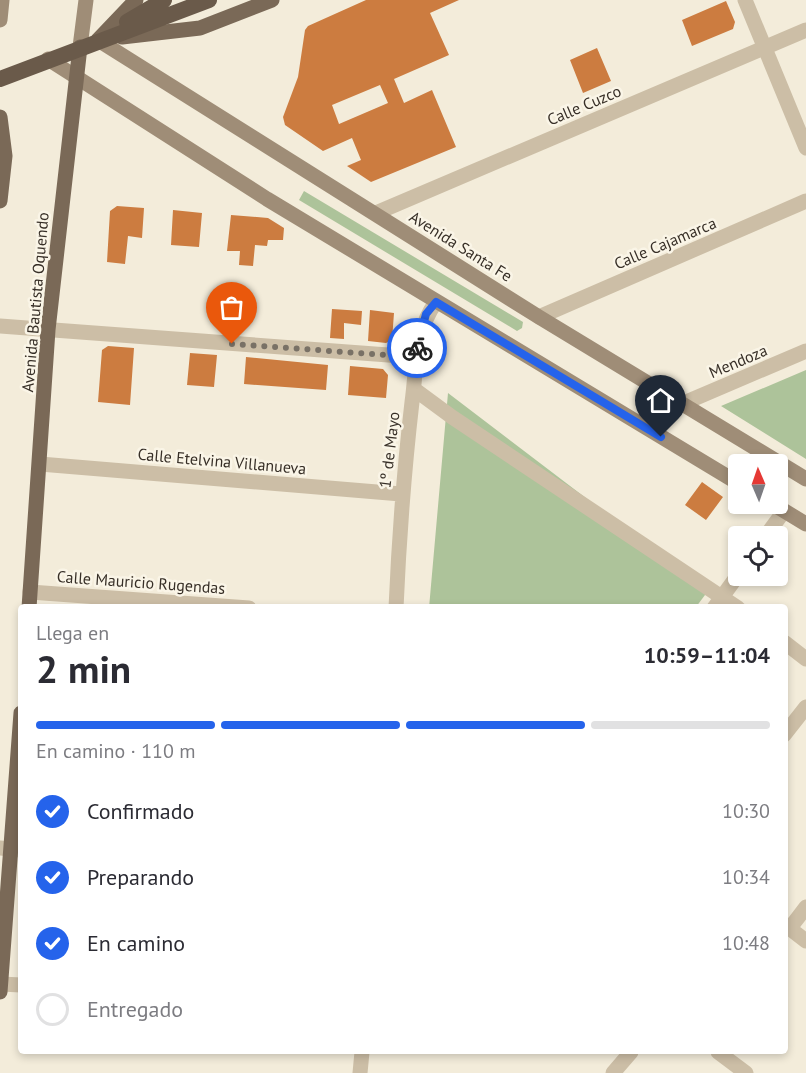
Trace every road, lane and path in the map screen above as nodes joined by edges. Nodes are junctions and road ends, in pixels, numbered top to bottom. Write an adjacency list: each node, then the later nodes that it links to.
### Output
1 (2, 0): 8 (main road)
2 (86, 0): 11 (main road, Avenida Bautista Oquendo)
3 (136, 0): 10 (main road)
4 (164, 0): 10 (highway)
5 (208, 0): 10 (highway)
6 (272, 0): 10 (main road)
7 (745, 0): 12 (street)
8 (0, 21)
9 (806, 30): 12 (street, Calle Cuzco)
10 (98, 40): 11 (highway); 20 (main road, Avenida Santa Fe)
11 (80, 47): 13 (highway); 14 (main road, Avenida Bautista Oquendo)
12 (764, 48): 17 (street); 20 (street, Calle Cuzco)
13 (48, 59): 14 (main road); 15 (highway)
14 (77, 77): 21 (main road); 24 (main road, Avenida Bautista Oquendo)
15 (0, 79)
16 (0, 117): 18 (main road)
17 (806, 148)
18 (0, 201)
19 (806, 201): 22 (street, Calle Cajamarca)
20 (376, 213): 22 (main road, Avenida Santa Fe)
21 (436, 302): 26 (street, 1º de Mayo); 30 (main road)
22 (539, 317): 28 (main road, Avenida Santa Fe)
23 (0, 326): 24 (street)
24 (48, 330): 26 (street); 29 (main road, Avenida Bautista Oquendo)
25 (806, 351): 28 (street, Mendoza)
26 (415, 357): 27 (street, 1º de Mayo)
27 (414, 389): 32 (street, 1º de Mayo); 37 (street)
28 (684, 403): 31 (main road, Avenida Santa Fe)
29 (40, 464): 32 (street, Calle Etelvina Villanueva); 36 (main road, Avenida Bautista Oquendo)
30 (728, 477)
31 (806, 479)
32 (401, 494): 39 (street, 1º de Mayo)
33 (788, 513): 34 (main road)
34 (806, 524)
35 (730, 586): 37 (street)
36 (30, 600): 38 (street, Calle Mauricio Rugendas)
37 (718, 602)
38 (140, 604)
39 (396, 604)
40 (788, 645): 41 (street)
41 (806, 659)
42 (806, 707): 43 (street)
43 (788, 730)
44 (18, 759): 45 (main road)
45 (11, 849): 50 (main road)
46 (806, 907): 47 (street)
47 (788, 925)
48 (788, 927): 49 (street)
49 (806, 941)
50 (1, 984): 51 (street); 52 (main road)
51 (18, 986)
52 (0, 992)
53 (362, 1054): 56 (street)
54 (629, 1054): 57 (street)
55 (721, 1054): 58 (street)
56 (360, 1073)
57 (613, 1073)
58 (746, 1073)

